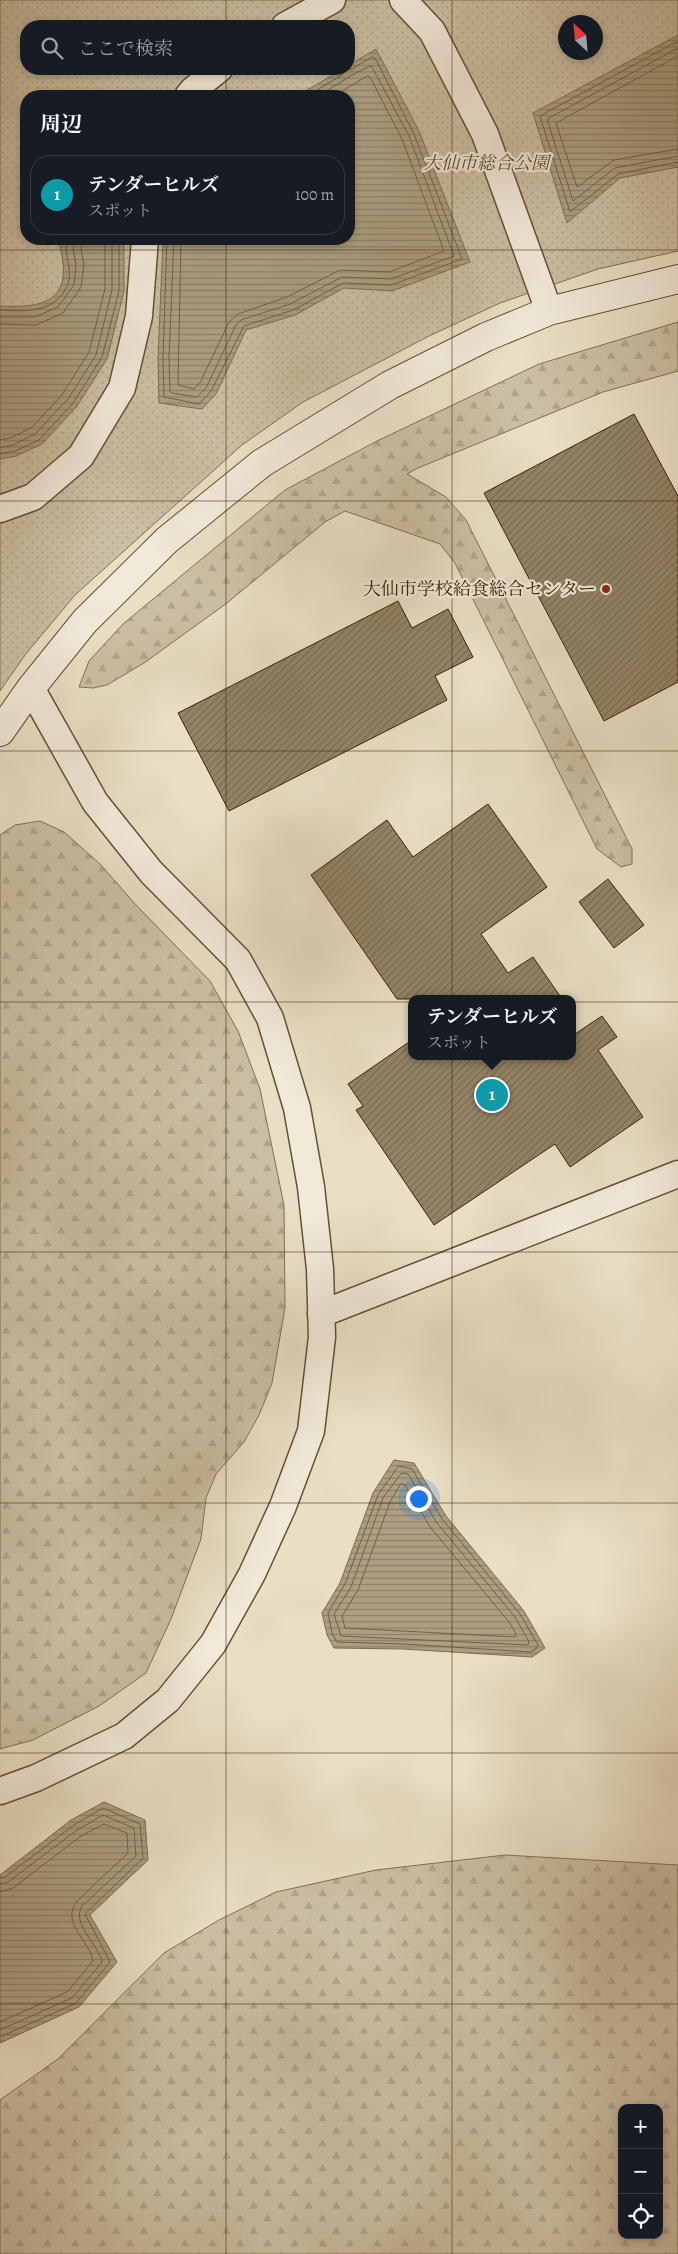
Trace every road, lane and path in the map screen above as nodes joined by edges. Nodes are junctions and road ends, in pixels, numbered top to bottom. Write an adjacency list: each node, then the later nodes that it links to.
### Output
1 (332, 0): 3 (street)
2 (403, 0): 8 (street)
3 (296, 20)
4 (212, 75): 5 (street)
5 (193, 90)
6 (145, 245): 9 (street)
7 (678, 279): 8 (street)
8 (549, 311): 10 (street)
9 (0, 509)
10 (31, 688): 11 (street); 13 (street)
11 (0, 732)
12 (678, 1174): 13 (street)
13 (321, 1314): 14 (street)
14 (0, 1791)

